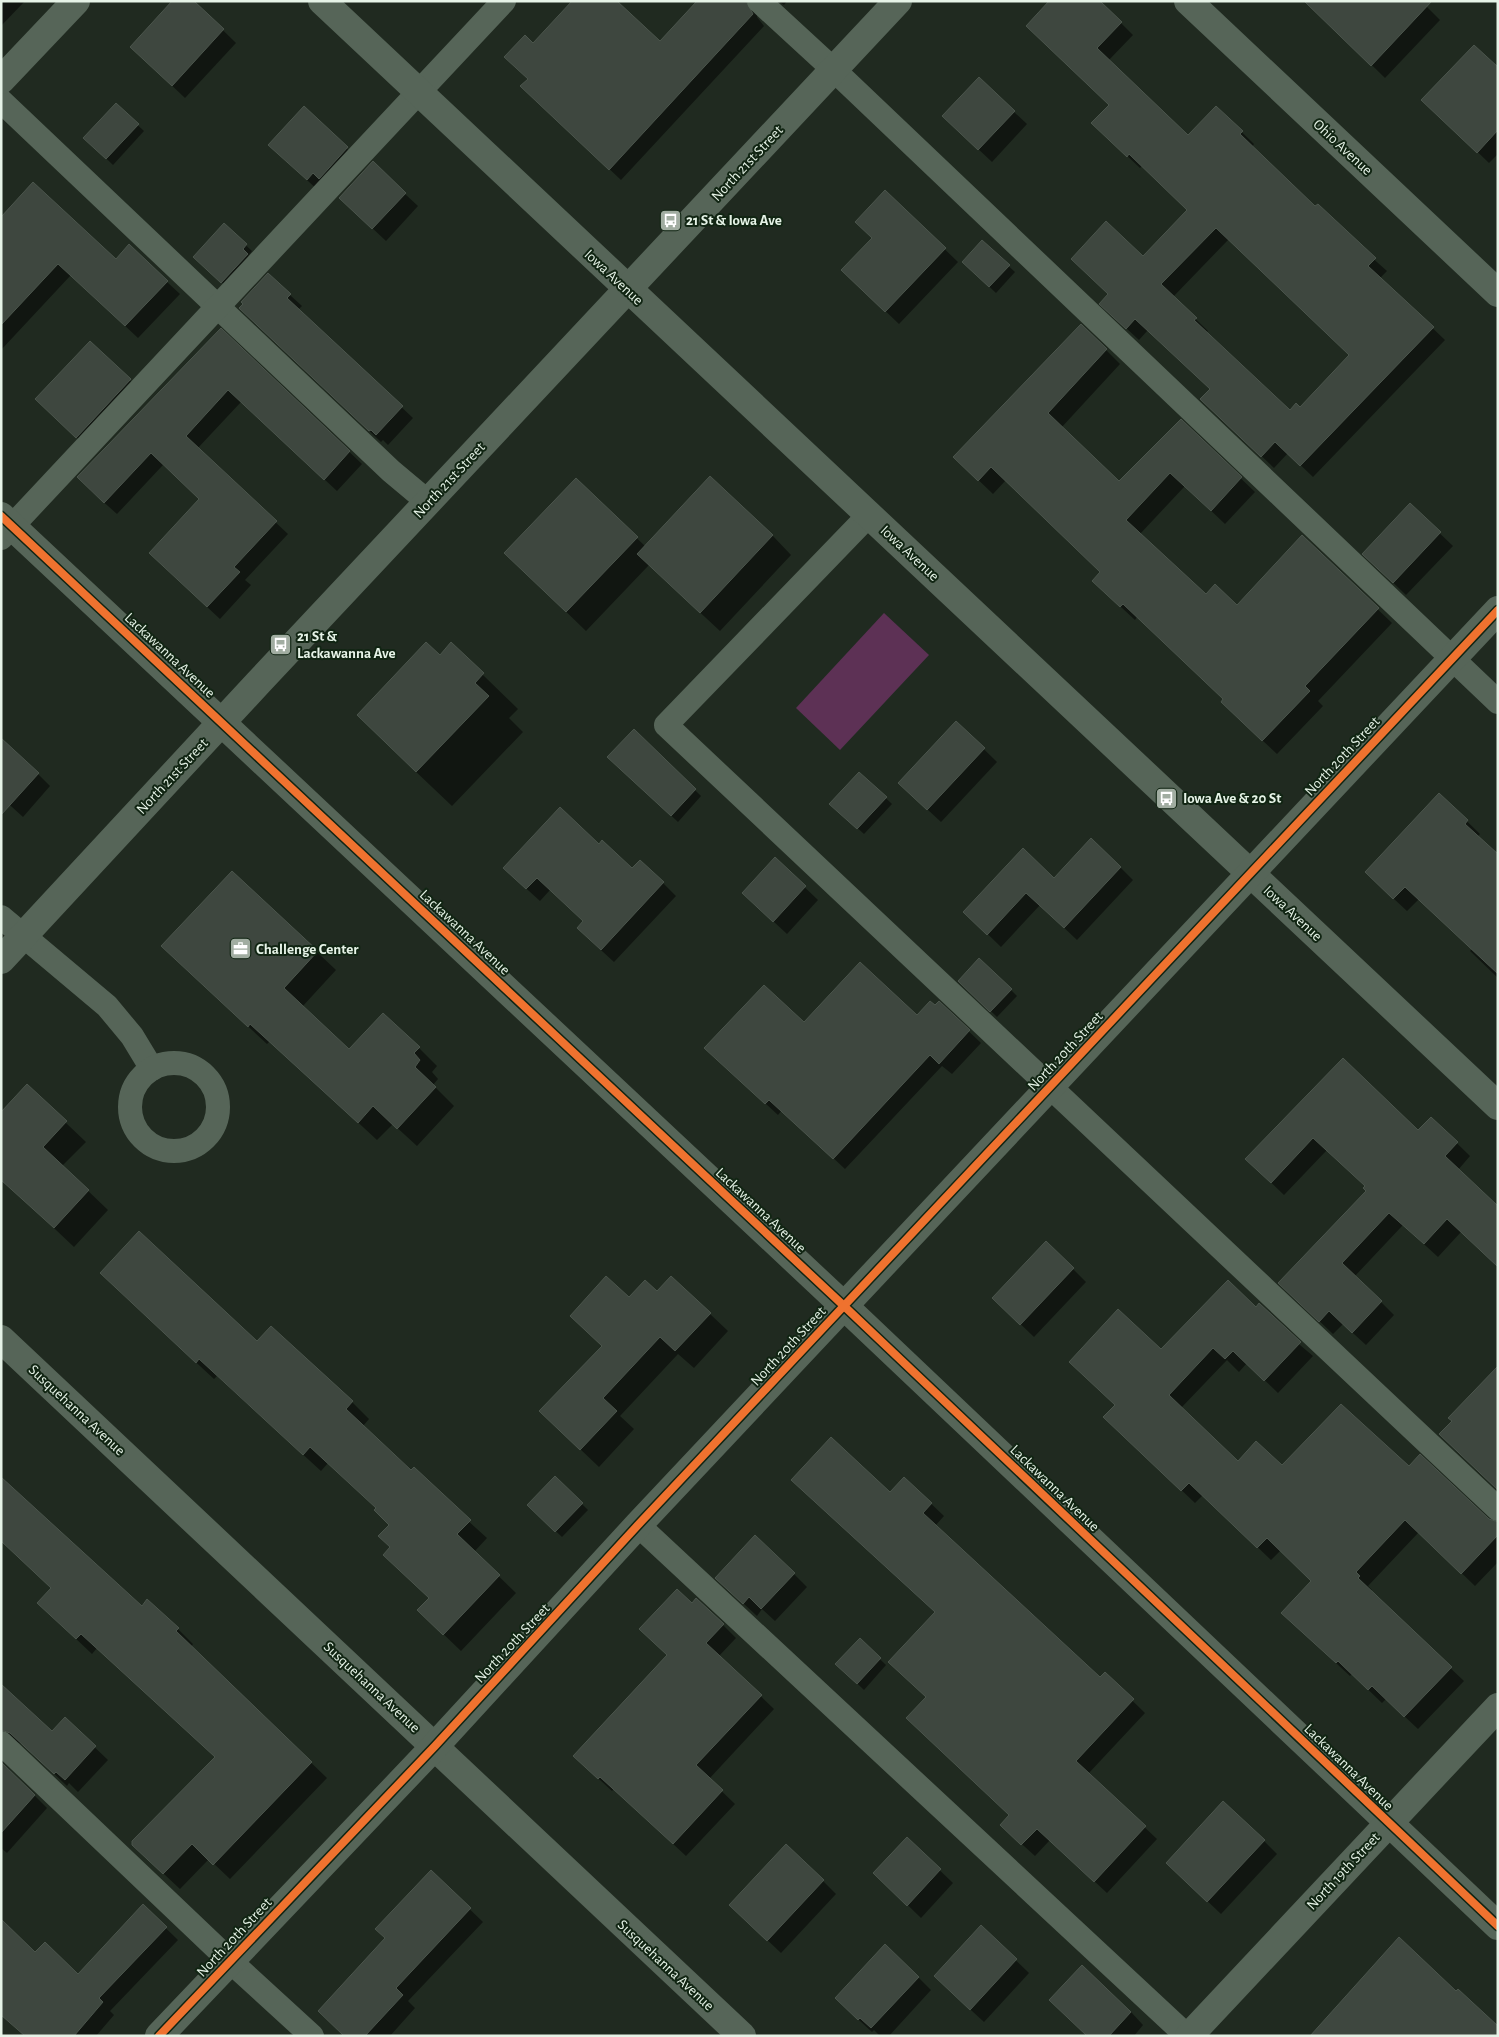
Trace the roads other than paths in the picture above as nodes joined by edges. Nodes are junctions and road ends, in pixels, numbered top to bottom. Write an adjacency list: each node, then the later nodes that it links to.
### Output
1 (76, 1): 8 (street)
2 (322, 1): 9 (street, Iowa Avenue)
3 (504, 1): 9 (lane)
4 (759, 1): 7 (lane)
5 (898, 1): 7 (street, North 21st Street)
6 (1188, 1): 12 (street, Ohio Avenue)
7 (834, 70): 11 (street, North 21st Street); 18 (lane)
8 (1, 80)
9 (420, 94): 11 (street, Iowa Avenue); 13 (lane)
10 (1, 101): 13 (lane)
11 (628, 290): 14 (street, North 21st Street); 15 (street, Iowa Avenue)
12 (1498, 293)
13 (219, 307): 14 (lane); 16 (lane)
14 (428, 502): 20 (street, North 21st Street)
15 (869, 515): 21 (street, Iowa Avenue); 26 (lane)
16 (5, 527): 20 (street, Lackawanna Avenue)
17 (1498, 610): 18 (street, North 20th Street)
18 (1452, 659): 19 (lane); 21 (street, North 20th Street)
19 (1498, 702)
20 (222, 722): 23 (street, North 21st Street); 28 (street, Lackawanna Avenue)
21 (1251, 873): 26 (street, North 20th Street); 27 (street, Iowa Avenue)
22 (1, 917): 23 (lane)
23 (23, 937): 24 (street, North 21st Street); 25 (lane)
24 (1, 960)
25 (152, 1069)
26 (1049, 1087): 28 (street, North 20th Street); 30 (lane)
27 (1498, 1106)
28 (844, 1306): 31 (street, North 20th Street); 35 (street, Lackawanna Avenue)
29 (1, 1339): 34 (street, Susquehanna Avenue)
30 (1498, 1510)
31 (638, 1525): 34 (street, North 20th Street); 41 (lane)
32 (1498, 1707): 35 (street, North 19th Street)
33 (1, 1743): 37 (lane)
34 (435, 1746): 37 (street, North 20th Street); 40 (street, Susquehanna Avenue)
35 (1388, 1823): 36 (street, Lackawanna Avenue); 41 (street, North 19th Street)
36 (1498, 1926)
37 (230, 1961): 38 (street, North 20th Street); 39 (lane)
38 (159, 2036)
39 (312, 2036)
40 (742, 2036)
41 (1188, 2036)

